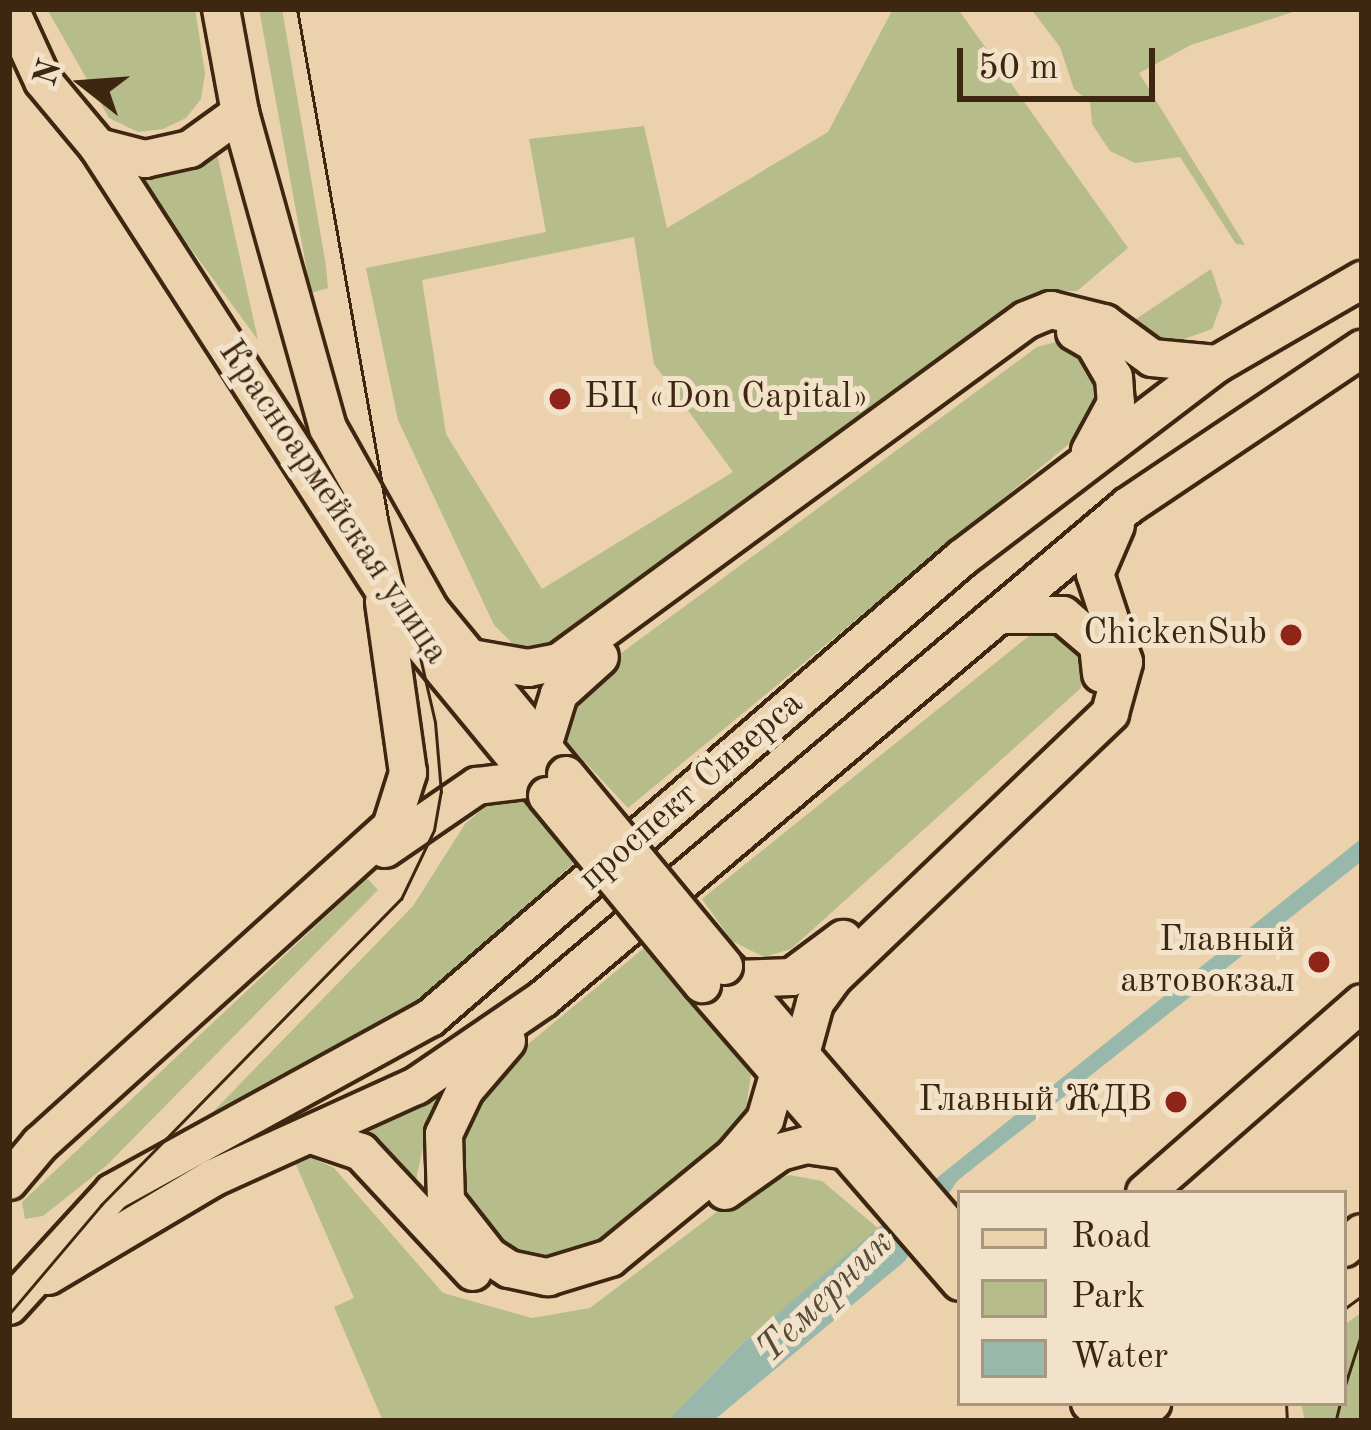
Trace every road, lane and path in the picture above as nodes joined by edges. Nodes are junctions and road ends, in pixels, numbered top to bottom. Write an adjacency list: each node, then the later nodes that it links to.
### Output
1 (10, 9): 4 (main road, Красноармейская улица)
2 (221, 9): 3 (main road, Красноармейская улица)
3 (240, 113): 4 (main road); 14 (main road, Красноармейская улица)
4 (98, 147): 12 (main road, Красноармейская улица)
5 (1354, 280): 7 (main road, проспект Сиверса)
6 (1362, 349): 9 (main road, проспект Сиверса)
7 (1216, 364): 10 (main road, проспект Сиверса); 14 (main road)
8 (1362, 369): 9 (main road)
9 (1279, 404): 11 (main road, проспект Сиверса)
10 (1081, 465): 15 (main road); 25 (main road, проспект Сиверса)
11 (1128, 506): 13 (main road, проспект Сиверса); 19 (main road)
12 (381, 587): 15 (main road, Красноармейская улица); 22 (main road)
13 (999, 615): 16 (main road); 17 (main road, проспект Сиверса)
14 (471, 658): 15 (main road, Красноармейская улица)
15 (547, 774): 16 (main road, Красноармейская улица, bridge); 22 (main road)
16 (721, 976): 19 (main road, Красноармейская улица)
17 (543, 999): 19 (main road); 20 (main road, проспект Сиверса)
18 (1362, 1003): 23 (main road)
19 (790, 1063): 21 (main road, Красноармейская улица)
20 (311, 1135): 21 (main road); 25 (main road, проспект Сиверса)
21 (865, 1158): 24 (main road, Красноармейская улица)
22 (13, 1176)
23 (1148, 1190)
24 (954, 1255)
25 (12, 1293)
26 (1103, 1406): 27 (main road)
27 (1145, 1406)

